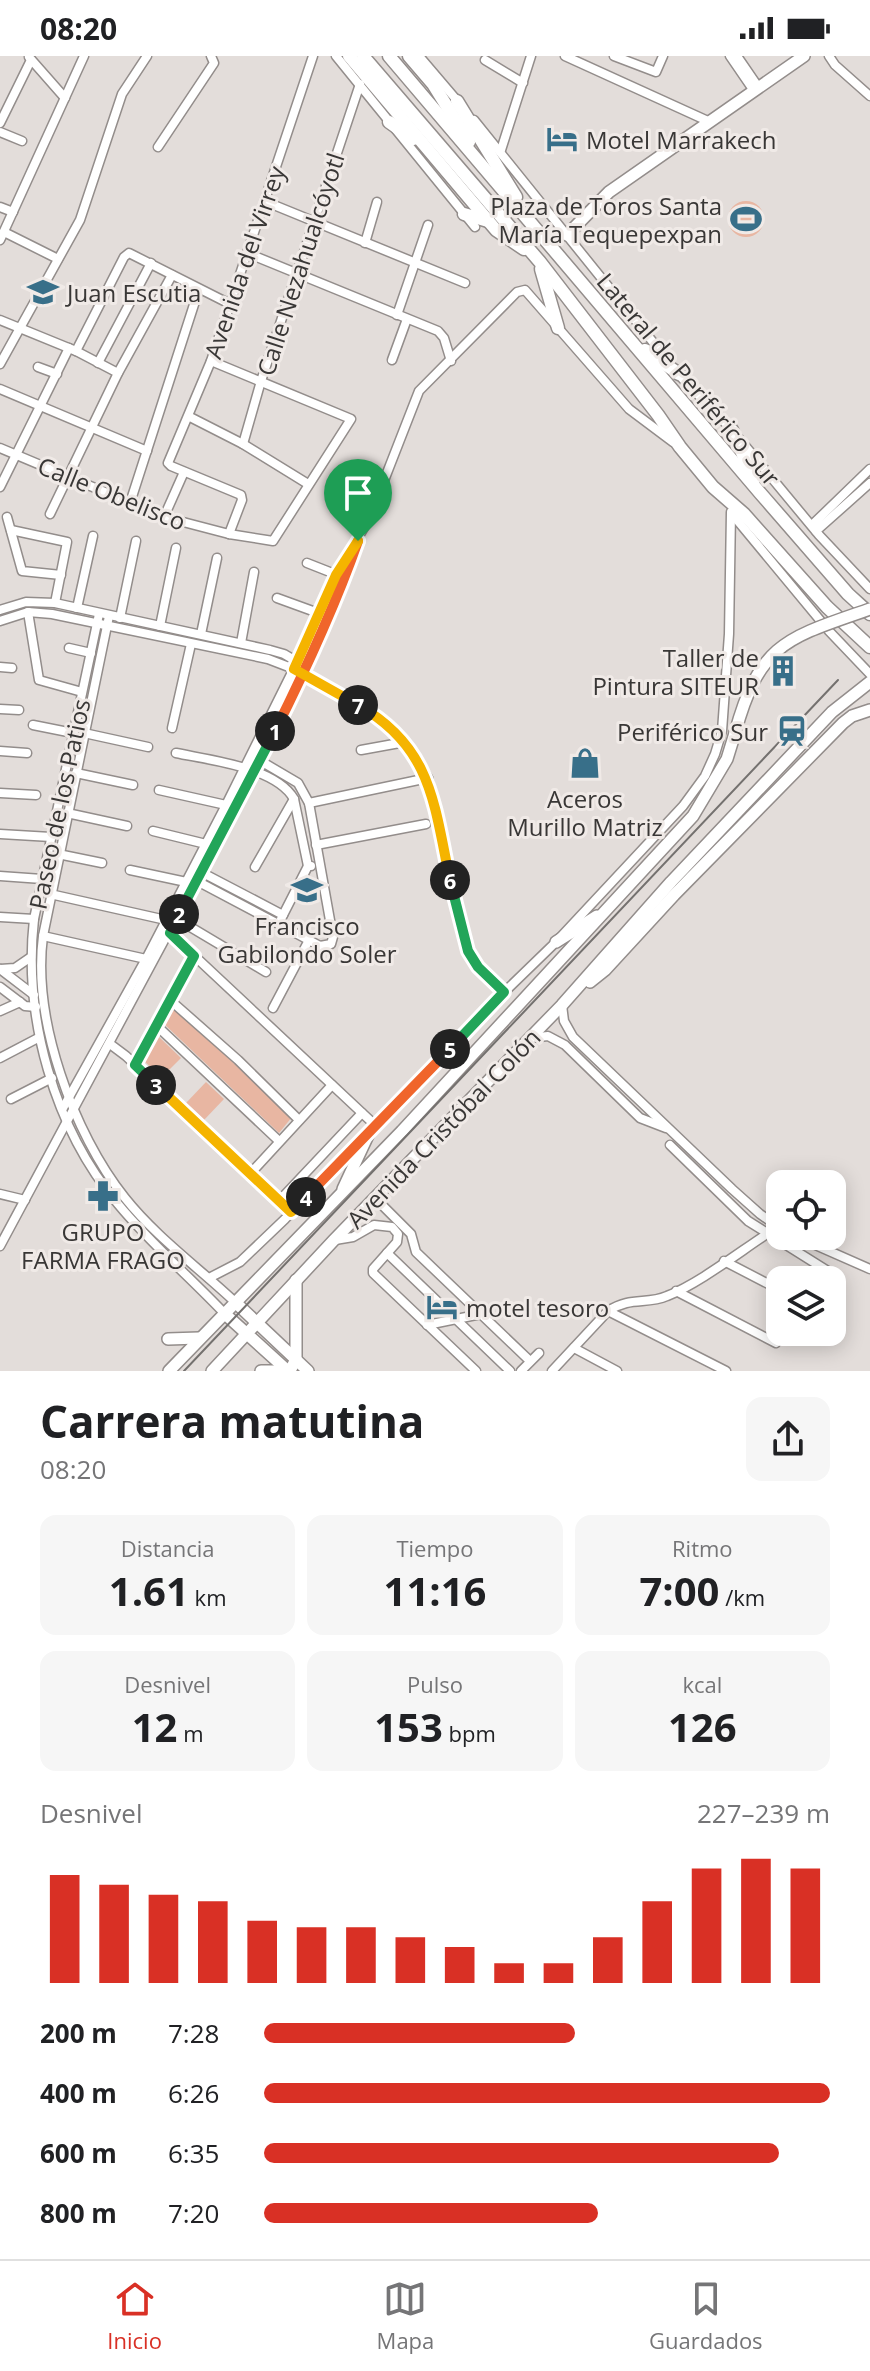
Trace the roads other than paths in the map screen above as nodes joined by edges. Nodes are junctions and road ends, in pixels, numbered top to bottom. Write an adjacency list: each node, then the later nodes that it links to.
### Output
1 (84, 56): 24 (street)
2 (147, 56): 50 (street)
3 (313, 56): 36 (street, Avenida del Virrey)
4 (336, 56): 21 (street)
5 (349, 56): 33 (highway)
6 (363, 56): 48 (highway)
7 (389, 56): 35 (highway)
8 (409, 56): 35 (highway)
9 (419, 56): 25 (street, Lateral de Periférico Sur)
10 (531, 56): 20 (street)
11 (565, 56): 28 (street)
12 (614, 56): 13 (street)
13 (663, 56)
14 (804, 56): 22 (main road)
15 (829, 56): 23 (street)
16 (733, 57): 22 (street); 22 (street)
17 (30, 58): 24 (street); 26 (street)
18 (213, 58): 32 (street)
19 (485, 60): 20 (street)
20 (523, 83): 34 (street)
21 (360, 84): 27 (street); 41 (street, Calle Nezahualcóyotl)
22 (756, 89): 28 (main road)
23 (870, 96)
24 (65, 98): 39 (street)
25 (457, 101): 34 (street, Lateral de Periférico Sur); 44 (highway)
26 (2, 110): 29 (street)
27 (389, 122): 33 (highway); 40 (street)
28 (710, 122): 45 (main road)
29 (0, 123)
30 (0, 132): 31 (street)
31 (22, 141)
32 (158, 147)
33 (428, 150): 42 (highway)
34 (501, 150): 45 (street, Lateral de Periférico Sur)
35 (497, 184): 44 (highway)
36 (264, 201): 41 (street); 49 (street, Avenida del Virrey)
37 (377, 202): 47 (street)
38 (0, 207): 39 (street)
39 (13, 212): 46 (street)
40 (464, 214): 42 (highway)
41 (315, 222): 47 (street); 54 (street, Calle Nezahualcóyotl)
42 (481, 224): 48 (highway)
43 (428, 225): 53 (street)
44 (536, 231): 64 (highway)
45 (567, 235): 74 (street, Lateral de Periférico Sur)
46 (2, 236): 50 (street)
47 (365, 243): 53 (street)
48 (530, 251): 51 (highway)
49 (247, 253): 54 (street); 58 (street, Avenida del Virrey)
50 (58, 259): 62 (street)
51 (540, 262): 63 (highway); 82 (highway)
52 (151, 263): 55 (street); 65 (street); 69 (street)
53 (414, 263): 56 (street); 59 (street)
54 (298, 274): 59 (street); 75 (street, Calle Nezahualcóyotl)
55 (172, 275): 57 (street); 72 (street)
56 (465, 283)
57 (199, 289): 58 (street); 84 (street)
58 (230, 304): 67 (street, Avenida del Virrey)
59 (397, 315): 60 (street)
60 (407, 319): 66 (street); 68 (street)
61 (0, 320): 62 (street)
62 (19, 327): 65 (street); 70 (street)
63 (558, 328): 68 (street); 82 (street)
64 (630, 339): 74 (highway); 93 (highway)
65 (72, 350): 69 (street); 73 (street)
66 (392, 360)
67 (211, 361): 75 (street); 78 (street, Avenida del Virrey)
68 (451, 361): 109 (street)
69 (98, 363): 72 (street)
70 (0, 364)
71 (38, 367): 73 (street)
72 (118, 373): 79 (street)
73 (57, 374): 77 (street)
74 (679, 374): 80 (street, Lateral de Periférico Sur)
75 (261, 381): 81 (street, Calle Nezahualcóyotl); 90 (street)
76 (0, 389): 77 (street)
77 (41, 406): 79 (street); 85 (street)
78 (190, 417): 81 (street); 87 (street, Avenida del Virrey)
79 (91, 428): 84 (street); 88 (street)
80 (732, 430): 93 (highway); 99 (street, Lateral de Periférico Sur)
81 (243, 444): 90 (street)
82 (680, 447): 92 (highway)
83 (0, 448): 85 (street, Calle Obelisco)
84 (147, 451): 94 (street)
85 (17, 455): 88 (street, Calle Obelisco); 91 (street)
86 (870, 469): 99 (street)
87 (184, 472): 98 (street); 101 (street)
88 (68, 475): 94 (street, Calle Obelisco); 96 (street)
89 (870, 483): 99 (street)
90 (308, 484): 101 (street, Calle Obelisco)
91 (0, 487)
92 (713, 487): 95 (street); 126 (highway)
93 (761, 494): 115 (highway)
94 (130, 503): 98 (street, Calle Obelisco)
95 (731, 512): 133 (street); 189 (street, Avenida Cristóbal Colón)
96 (50, 514)
97 (7, 517): 100 (street)
98 (164, 517): 101 (street, Calle Obelisco)
99 (814, 528): 110 (street, Lateral de Periférico Sur)
100 (11, 530): 108 (street); 108 (street)
101 (229, 534)
102 (93, 536): 113 (street)
103 (136, 541): 119 (street)
104 (176, 548): 122 (street)
105 (217, 558): 123 (street)
106 (307, 563): 109 (street)
107 (254, 572): 124 (street)
108 (61, 575): 112 (street)
109 (340, 577): 117 (street); 132 (street)
110 (870, 589)
111 (277, 598): 117 (street)
112 (55, 603): 113 (street); 114 (street)
113 (77, 608): 118 (street)
114 (0, 610)
115 (870, 611): 180 (main road, Avenida Cristóbal Colón, bridge)
116 (28, 612): 120 (street); 121 (street); 135 (street)
117 (321, 614): 129 (street)
118 (104, 615): 119 (street); 121 (street, Paseo de los Patios)
119 (120, 618): 122 (street)
120 (0, 621)
121 (102, 625): 125 (street); 128 (street, Paseo de los Patios); 142 (street, Paseo de los Patios)
122 (160, 626): 123 (street)
123 (201, 634): 124 (street)
124 (241, 643): 129 (street)
125 (191, 644): 129 (street); 140 (street)
126 (870, 647)
127 (69, 648): 128 (street)
128 (91, 653): 135 (street, Paseo de los Patios)
129 (296, 665): 132 (street); 149 (street)
130 (0, 667): 131 (street)
131 (12, 668)
132 (306, 674): 143 (street); 150 (street)
133 (870, 674)
134 (870, 682): 201 (main road, Avenida Cristóbal Colón)
135 (82, 692): 141 (street, Paseo de los Patios)
136 (0, 709): 137 (street)
137 (19, 710)
138 (870, 710): 201 (main road)
139 (33, 725): 141 (street)
140 (172, 728)
141 (73, 733): 167 (street, Paseo de los Patios)
142 (84, 733): 144 (street); 153 (street, Paseo de los Patios)
143 (405, 742): 145 (street); 154 (street)
144 (148, 747)
145 (361, 750)
146 (0, 751): 147 (street)
147 (27, 753)
148 (176, 753): 151 (street)
149 (251, 756): 150 (street); 151 (street)
150 (260, 761): 152 (street); 160 (street)
151 (245, 768): 152 (street); 161 (street)
152 (255, 771): 159 (street); 177 (street)
153 (76, 773): 155 (street); 162 (street, Paseo de los Patios)
154 (428, 778): 160 (street); 196 (street)
155 (133, 785)
156 (159, 790): 161 (street)
157 (0, 793): 158 (street)
158 (36, 795)
159 (294, 799): 172 (street); 174 (street)
160 (309, 803): 169 (street)
161 (226, 805): 168 (street)
162 (67, 813): 164 (street); 170 (street, Paseo de los Patios)
163 (426, 824): 169 (street)
164 (127, 826)
165 (153, 831): 168 (street)
166 (0, 834): 167 (street)
167 (51, 837): 178 (street, Paseo de los Patios)
168 (206, 844): 177 (street)
169 (316, 845): 173 (street)
170 (58, 854): 171 (street); 179 (street, Paseo de los Patios)
171 (102, 863)
172 (308, 866): 173 (street); 184 (street)
173 (320, 866): 188 (street)
174 (255, 867)
175 (130, 870): 177 (street)
176 (0, 876): 178 (street)
177 (194, 877): 183 (street); 184 (street); 185 (street)
178 (42, 879): 182 (street, Paseo de los Patios)
179 (50, 894): 185 (street); 187 (street, Paseo de los Patios)
180 (608, 910): 189 (main road); 228 (main road, Avenida Cristóbal Colón)
181 (0, 917): 182 (street)
182 (34, 919): 191 (street, Paseo de los Patios)
183 (177, 919): 186 (street); 194 (street)
184 (281, 919): 188 (street)
185 (166, 920): 192 (street)
186 (170, 933): 190 (street); 207 (street)
187 (43, 936): 192 (street); 197 (street, Paseo de los Patios)
188 (309, 940): 204 (street)
189 (556, 942): 196 (street, Avenida Cristóbal Colón)
190 (194, 956): 199 (street); 214 (street)
191 (31, 957): 193 (street); 198 (street, Paseo de los Patios)
192 (146, 959): 207 (street)
193 (0, 969): 198 (street)
194 (266, 972)
195 (0, 987): 200 (street)
196 (504, 992): 222 (street, Avenida Cristóbal Colón)
197 (42, 994): 198 (street); 202 (street, Paseo de los Patios)
198 (32, 995): 203 (street, Paseo de los Patios)
199 (170, 1000): 206 (street); 220 (street)
200 (20, 1002): 203 (street); 205 (street)
201 (565, 1003): 209 (main road, Avenida Cristóbal Colón); 223 (street)
202 (44, 1006): 203 (street); 215 (street, Paseo de los Patios)
203 (33, 1007): 208 (street, Paseo de los Patios)
204 (273, 1008)
205 (0, 1011)
206 (157, 1026): 212 (street); 224 (street)
207 (112, 1030): 210 (street); 215 (street)
208 (38, 1038): 211 (street); 213 (street, Paseo de los Patios)
209 (529, 1038): 223 (street); 229 (main road, Avenida Cristóbal Colón)
210 (110, 1044): 212 (street); 218 (street)
211 (0, 1058)
212 (135, 1065): 226 (street)
213 (52, 1078): 216 (street); 217 (street, Paseo de los Patios)
214 (332, 1085): 219 (street); 220 (street)
215 (69, 1097): 217 (street); 218 (street, Paseo de los Patios)
216 (11, 1099)
217 (63, 1108): 221 (street, Paseo de los Patios)
218 (75, 1111): 221 (street); 246 (street, Paseo de los Patios)
219 (362, 1113): 222 (street); 231 (street)
220 (299, 1120): 224 (street)
221 (69, 1122): 230 (street); 251 (street, Paseo de los Patios)
222 (373, 1129): 228 (main road); 233 (street, Avenida Cristóbal Colón)
223 (671, 1130): 234 (street)
224 (279, 1141): 226 (street)
225 (670, 1145): 236 (street)
226 (250, 1174): 231 (street)
227 (0, 1194): 230 (street)
228 (341, 1196): 252 (main road, Avenida Cristóbal Colón)
229 (375, 1198): 232 (street); 238 (main road, Avenida Cristóbal Colón)
230 (25, 1200): 239 (street)
231 (278, 1202): 233 (street)
232 (386, 1209): 235 (street); 255 (street)
233 (291, 1212): 246 (street, Avenida Cristóbal Colón)
234 (766, 1218)
235 (374, 1225): 238 (street); 242 (street)
236 (766, 1233)
237 (766, 1235): 243 (street)
238 (334, 1240): 247 (main road, Avenida Cristóbal Colón)
239 (0, 1246)
240 (792, 1250): 244 (street)
241 (827, 1250): 245 (street)
242 (387, 1253): 256 (street); 258 (street)
243 (724, 1261): 248 (street); 250 (street)
244 (816, 1266)
245 (870, 1269)
246 (209, 1278): 249 (street, Paseo de los Patios)
247 (296, 1280): 257 (main road, Avenida Cristóbal Colón); 265 (main road)
248 (766, 1283)
249 (222, 1290): 251 (street); 252 (street, Paseo de los Patios)
250 (676, 1291): 253 (street); 261 (street)
251 (211, 1299): 254 (street, Paseo de los Patios)
252 (235, 1302): 254 (main road, Avenida Cristóbal Colón); 257 (main road)
253 (608, 1311): 263 (street); 278 (street)
254 (225, 1314): 259 (main road); 260 (main road, Avenida Cristóbal Colón)
255 (481, 1314): 256 (street); 266 (street)
256 (455, 1319): 258 (street); 274 (street)
257 (258, 1323): 259 (main road, Avenida Cristóbal Colón); 265 (main road)
258 (427, 1325): 273 (street)
259 (247, 1334): 268 (main road, Avenida Cristóbal Colón); 271 (main road)
260 (199, 1338): 262 (main road); 267 (main road, Avenida Cristóbal Colón)
261 (766, 1338)
262 (168, 1339)
263 (574, 1348): 276 (street); 277 (street)
264 (539, 1353): 266 (street)
265 (296, 1359): 271 (main road); 272 (main road)
266 (530, 1361): 275 (street)
267 (169, 1371)
268 (212, 1371)
269 (261, 1371): 270 (main road)
270 (278, 1371)
271 (289, 1371)
272 (308, 1371)
273 (476, 1371)
274 (510, 1371)
275 (521, 1371)
276 (552, 1371)
277 (617, 1371)
278 (726, 1371)

